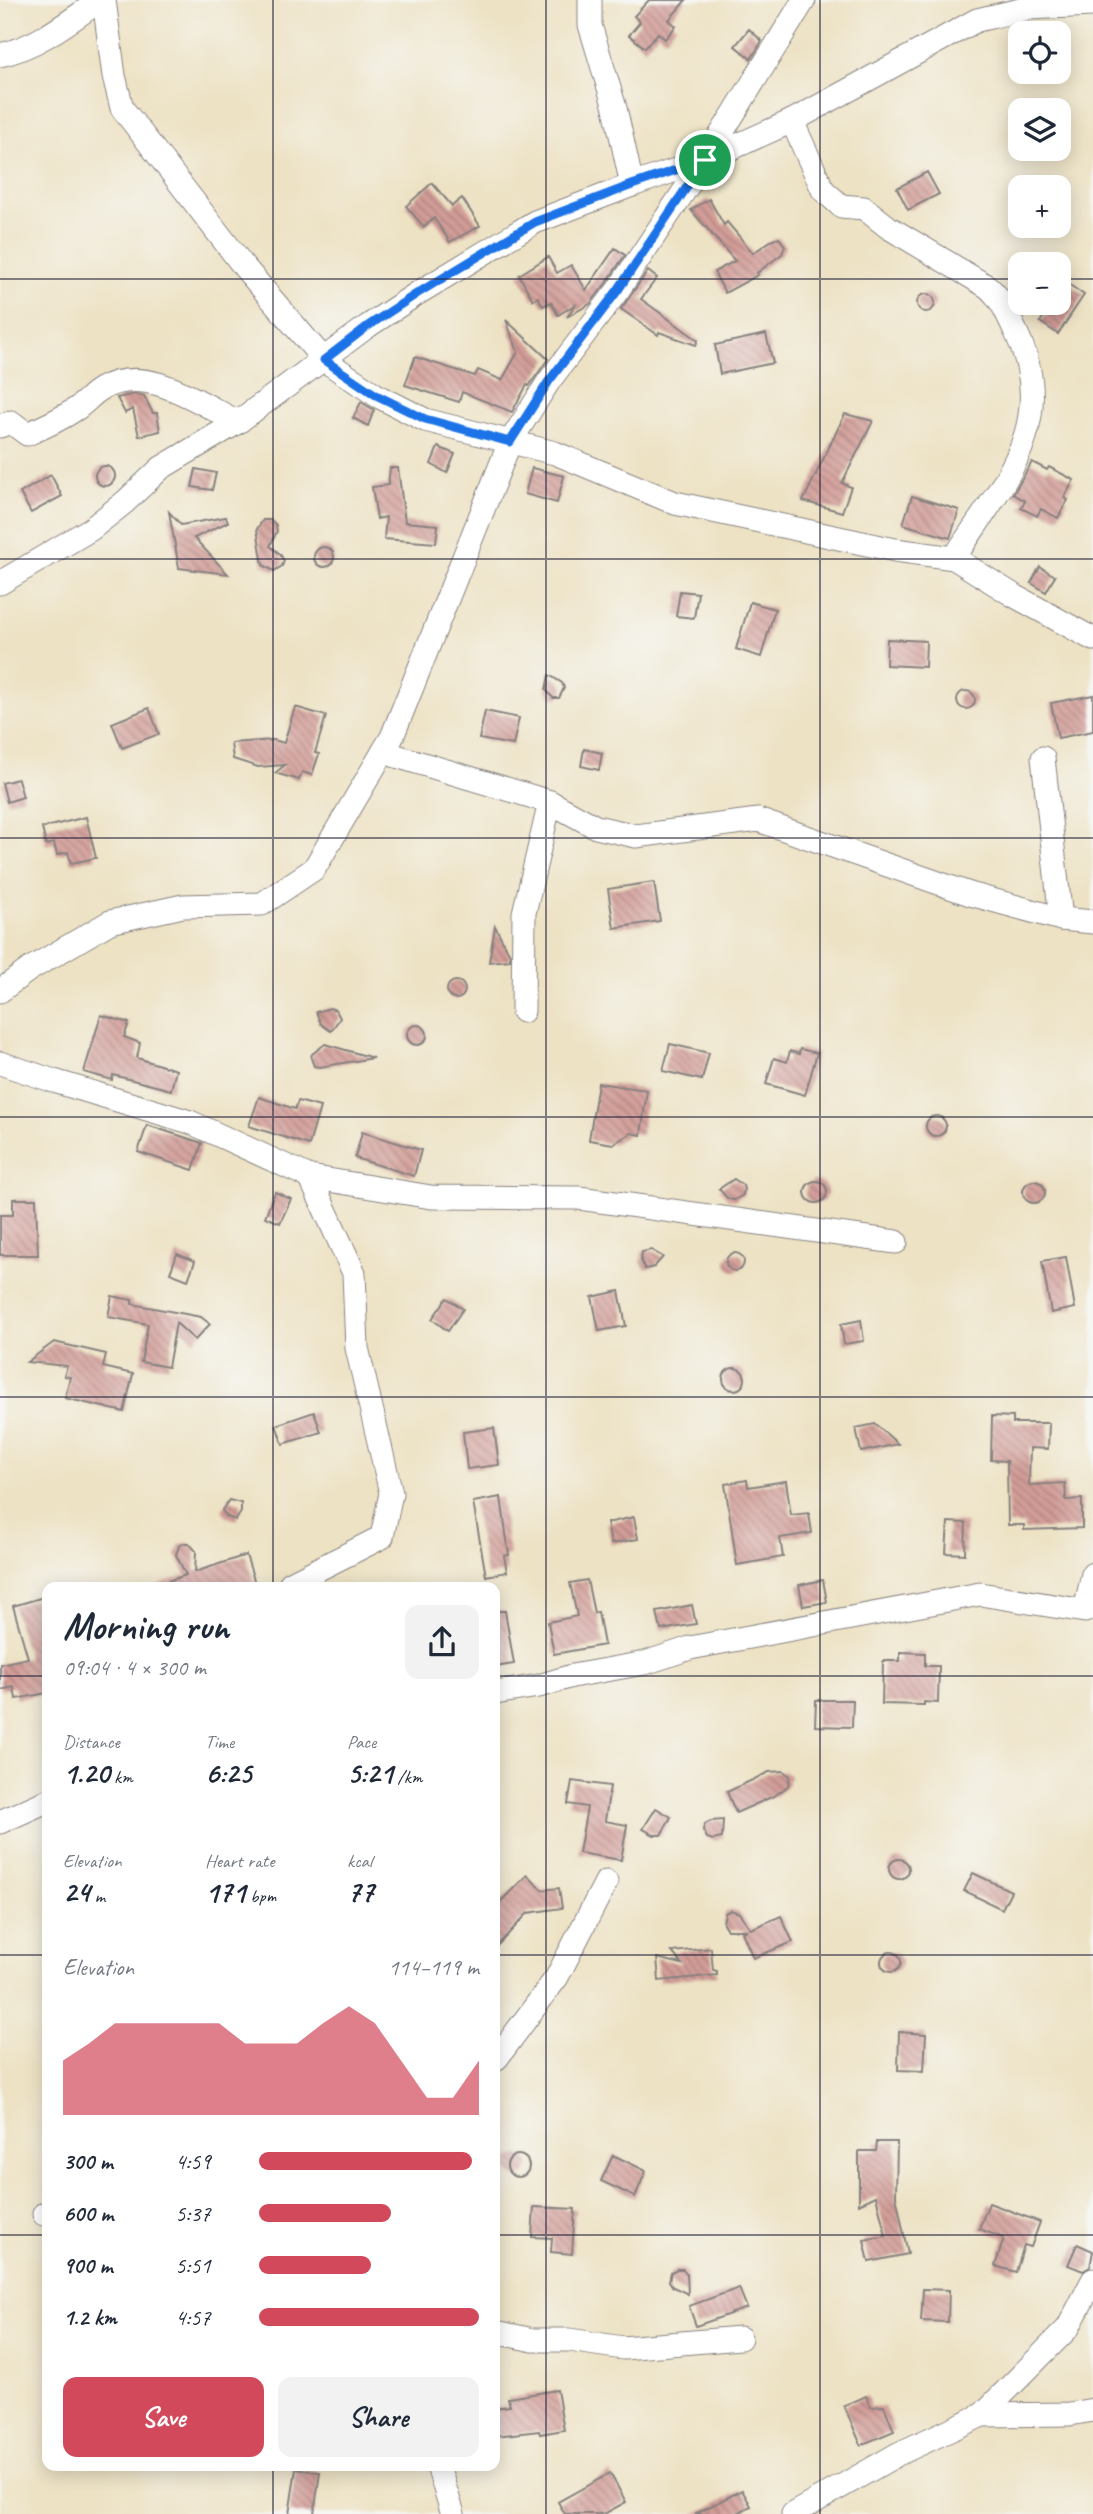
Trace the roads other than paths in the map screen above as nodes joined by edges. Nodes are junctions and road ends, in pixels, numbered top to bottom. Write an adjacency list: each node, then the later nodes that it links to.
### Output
1 (102, 0): 6 (street); 10 (street)
2 (590, 0): 9 (street)
3 (804, 0): 8 (street)
4 (1026, 4): 5 (street); 7 (street)
5 (1093, 5)
6 (0, 55)
7 (792, 121): 8 (street); 14 (street)
8 (705, 160): 9 (street); 13 (street)
9 (632, 185): 10 (street)
10 (324, 360): 11 (street); 13 (street)
11 (238, 422): 12 (street); 15 (street)
12 (0, 426)
13 (510, 442): 14 (street); 17 (street)
14 (954, 558): 16 (street)
15 (0, 583)
16 (1093, 639)
17 (383, 752): 19 (street); 22 (street)
18 (1043, 758): 20 (street)
19 (550, 802): 20 (street); 23 (street)
20 (1061, 919): 21 (street)
21 (1093, 922)
22 (0, 991)
23 (523, 1011)
24 (0, 1063): 25 (street)
25 (310, 1177): 26 (street); 28 (street)
26 (896, 1242)
27 (1093, 1574): 29 (street)
28 (293, 1582)
29 (1089, 1613): 30 (street)
30 (500, 1692)
31 (42, 1803): 32 (street)
32 (0, 1822)
33 (606, 1882): 34 (street)
34 (500, 2054)
35 (1093, 2280): 39 (street)
36 (500, 2333): 37 (street)
37 (740, 2338)
38 (1093, 2410): 39 (street)
39 (982, 2415): 42 (street)
40 (440, 2471): 41 (street)
41 (453, 2514)
42 (793, 2514)

